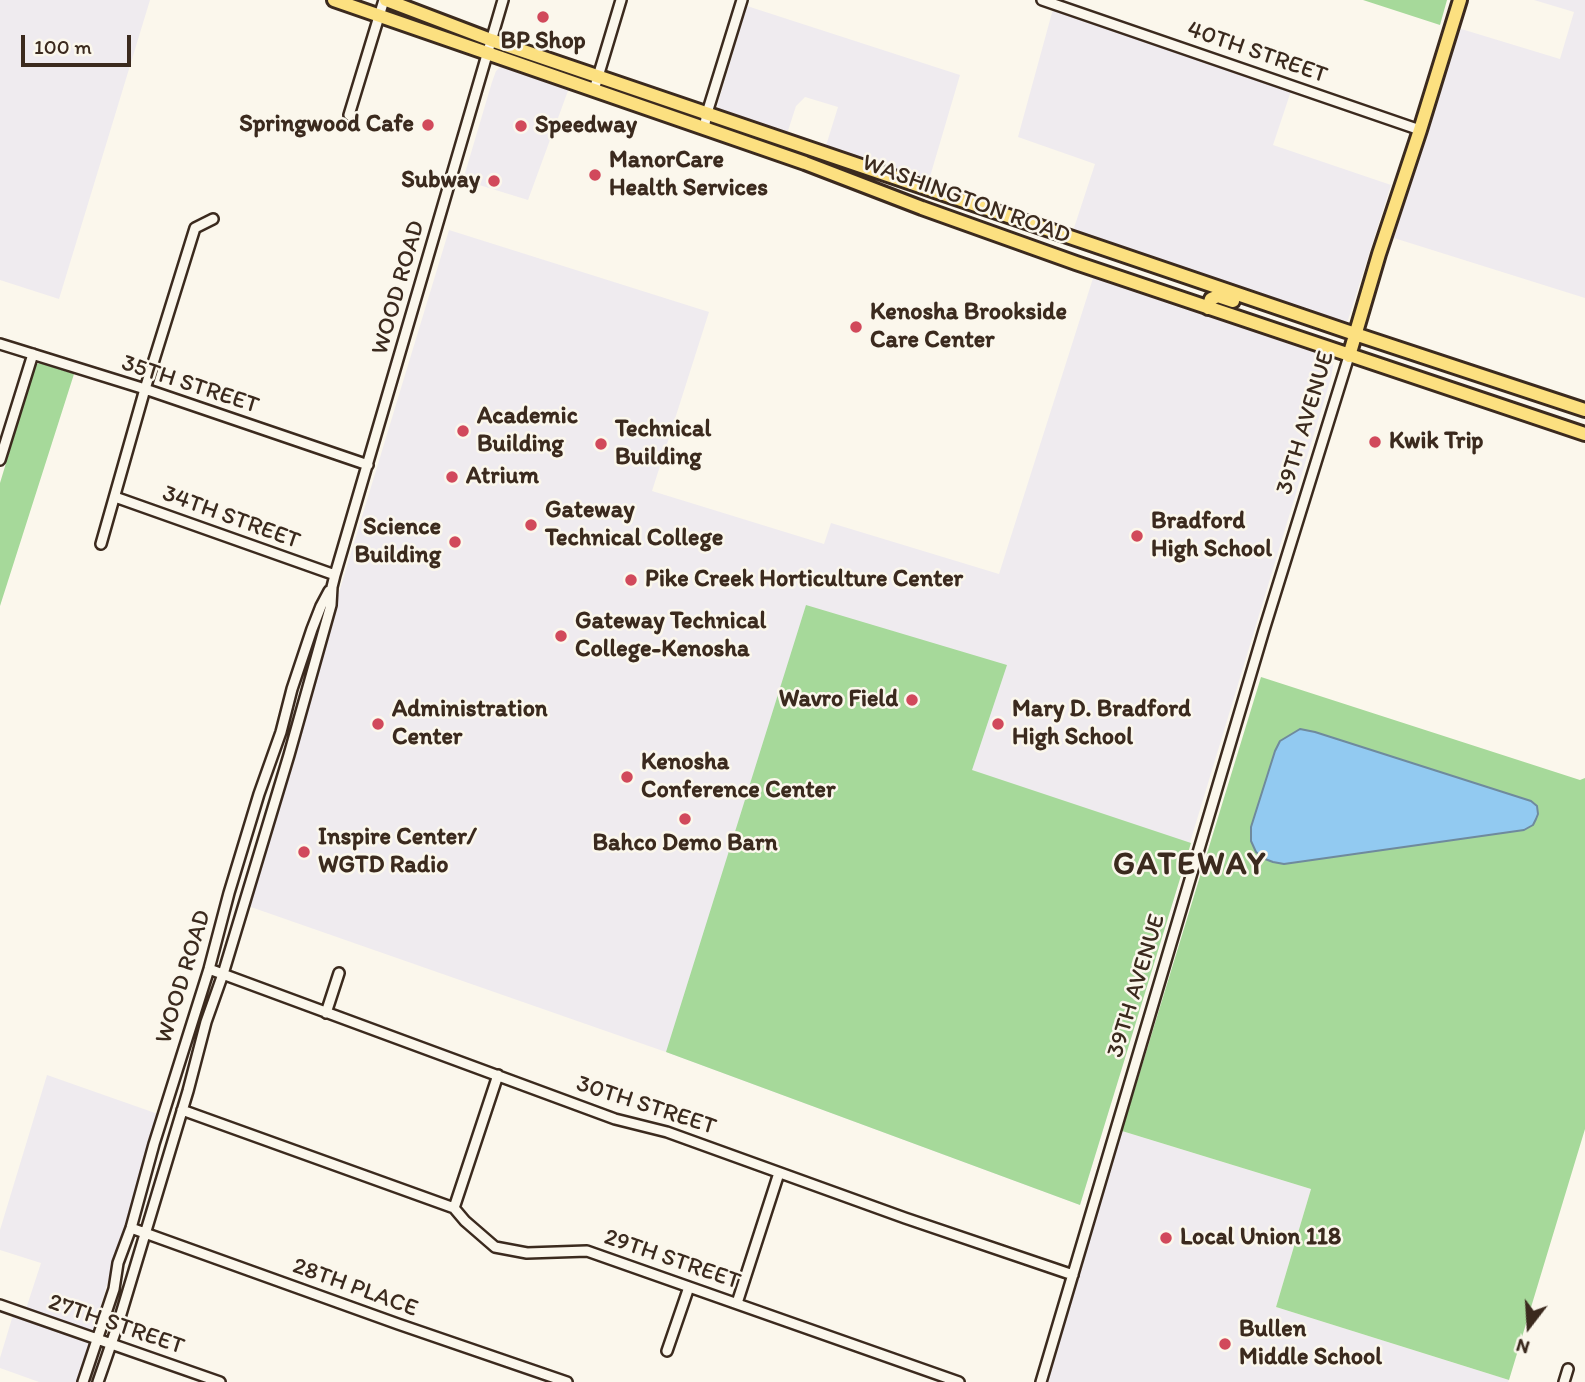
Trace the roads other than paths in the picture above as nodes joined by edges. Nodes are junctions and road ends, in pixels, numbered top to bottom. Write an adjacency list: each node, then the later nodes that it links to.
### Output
1 (334, 0): 9 (main road, WASHINGTON ROAD)
2 (385, 0): 9 (street); 10 (main road, WASHINGTON ROAD)
3 (503, 0): 10 (street, WOOD ROAD)
4 (621, 0): 11 (street)
5 (742, 0): 13 (street)
6 (1042, 0): 8 (street, 40TH STREET)
7 (1460, 0): 17 (main road, 39TH AVENUE)
8 (1060, 3): 17 (street, 40TH STREET)
9 (379, 16): 10 (main road, WASHINGTON ROAD); 14 (street)
10 (489, 46): 11 (main road, WASHINGTON ROAD); 12 (main road, WASHINGTON ROAD); 30 (street, WOOD ROAD)
11 (598, 76): 12 (street); 13 (main road, WASHINGTON ROAD)
12 (594, 90): 15 (main road, WASHINGTON ROAD)
13 (707, 113): 15 (street); 16 (main road, WASHINGTON ROAD)
14 (349, 115)
15 (704, 129): 18 (main road, WASHINGTON ROAD)
16 (757, 130): 18 (main road); 20 (main road, WASHINGTON ROAD)
17 (1420, 130): 22 (main road, 39TH AVENUE)
18 (753, 145): 21 (main road, WASHINGTON ROAD)
19 (213, 219): 26 (street)
20 (1274, 306): 21 (main road); 22 (main road, WASHINGTON ROAD)
21 (1208, 308): 25 (main road, WASHINGTON ROAD)
22 (1355, 334): 25 (main road, 39TH AVENUE); 27 (main road, WASHINGTON ROAD)
23 (0, 344): 24 (street, 35TH STREET)
24 (33, 354): 26 (street, 35TH STREET); 29 (street)
25 (1349, 356): 28 (main road, WASHINGTON ROAD); 45 (street, 39TH AVENUE)
26 (145, 389): 30 (street, 35TH STREET); 31 (street)
27 (1585, 410)
28 (1585, 434)
29 (0, 460)
30 (368, 465): 33 (street, WOOD ROAD)
31 (115, 497): 32 (street); 33 (street, 34TH STREET)
32 (101, 544)
33 (335, 575): 34 (street, WOOD ROAD)
34 (332, 587): 35 (street, WOOD ROAD); 37 (street, WOOD ROAD)
35 (209, 969): 37 (street, 30TH STREET); 43 (street, WOOD ROAD)
36 (339, 973): 38 (street)
37 (223, 974): 38 (street, 30TH STREET); 40 (street, WOOD ROAD)
38 (326, 1013): 39 (street, 30TH STREET)
39 (498, 1076): 41 (street, 30TH STREET); 42 (street)
40 (182, 1110): 42 (street, 29TH STREET); 44 (street, WOOD ROAD)
41 (779, 1173): 45 (street, 30TH STREET); 47 (street)
42 (454, 1208): 46 (street, 29TH STREET)
43 (131, 1228): 44 (street, 28TH PLACE); 49 (street, WOOD ROAD)
44 (145, 1234): 50 (street, WOOD ROAD); 56 (street, 28TH PLACE)
45 (1073, 1275): 58 (street, 39TH AVENUE)
46 (689, 1287): 47 (street, 29TH STREET); 51 (street)
47 (737, 1303): 57 (street, 29TH STREET)
48 (0, 1304): 49 (street, 27TH STREET)
49 (97, 1339): 50 (street, 27TH STREET); 53 (street, WOOD ROAD)
50 (110, 1343): 54 (street, WOOD ROAD); 55 (street, 27TH STREET)
51 (667, 1351)
52 (1567, 1369): 59 (street)
53 (83, 1382)
54 (98, 1382)
55 (220, 1382)
56 (567, 1382)
57 (959, 1382)
58 (1041, 1382)
59 (1564, 1382)

